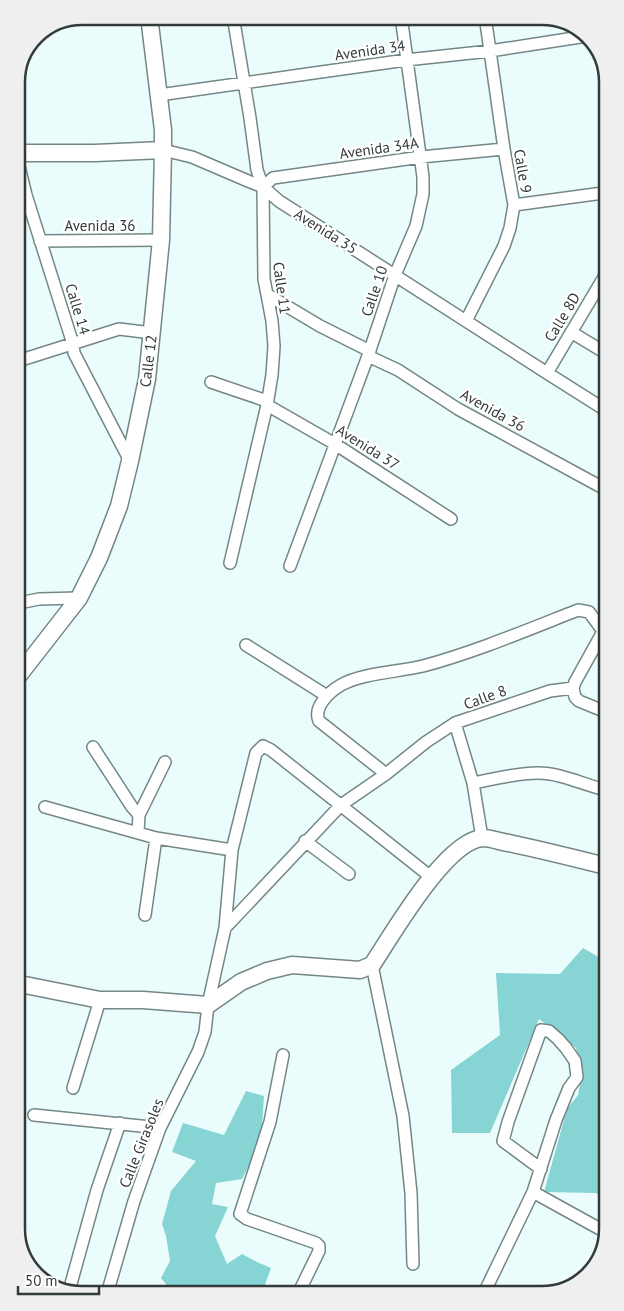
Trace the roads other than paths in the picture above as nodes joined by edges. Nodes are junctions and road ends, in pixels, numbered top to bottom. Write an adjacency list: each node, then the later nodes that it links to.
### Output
1 (150, 25): 9 (street, Calle 12)
2 (235, 25): 8 (street, Calle 11)
3 (402, 25): 7 (street, Calle 10)
4 (487, 25): 6 (street, Calle 9)
5 (576, 38): 6 (street, Avenida 34)
6 (490, 51): 7 (street, Avenida 34); 10 (street, Calle 9)
7 (406, 60): 8 (street, Avenida 34); 13 (street, Calle 10)
8 (244, 84): 9 (street, Avenida 34); 14 (street, Calle 11)
9 (158, 95): 11 (street, Calle 12)
10 (504, 149): 13 (street, Avenida 34A); 17 (street, Calle 9)
11 (164, 150): 12 (street, Avenida 35); 14 (street, Avenida 35); 18 (street, Calle 12)
12 (25, 153)
13 (421, 157): 14 (street, Avenida 34A); 20 (street, Calle 10)
14 (263, 187): 20 (street, Avenida 35); 22 (street, Calle 11)
15 (25, 191): 19 (street, Calle 14)
16 (599, 194): 17 (street)
17 (514, 205): 23 (street, Calle 9)
18 (160, 240): 19 (street, Avenida 36); 25 (street, Calle 12)
19 (40, 241): 26 (street, Calle 14)
20 (395, 275): 23 (street, Avenida 35); 28 (street, Calle 10)
21 (599, 285): 24 (street, Calle 8D)
22 (268, 295): 28 (street, Avenida 36); 32 (street, Calle 11)
23 (466, 321): 30 (street, Avenida 35)
24 (571, 332): 27 (street); 30 (street, Calle 8D)
25 (152, 333): 26 (street); 35 (street, Calle 12)
26 (74, 344): 29 (street); 35 (street, Calle 14)
27 (599, 349)
28 (369, 353): 34 (street, Calle 10); 36 (street, Avenida 36)
29 (25, 360)
30 (547, 373): 33 (street, Avenida 35)
31 (211, 382): 32 (street, Avenida 37)
32 (267, 403): 34 (street, Avenida 37); 38 (street, Calle 11)
33 (599, 406)
34 (335, 444): 37 (street, Avenida 37); 39 (street, Calle 10)
35 (130, 461): 40 (street, Calle 12)
36 (599, 486)
37 (451, 519)
38 (230, 563)
39 (290, 566)
40 (79, 598): 41 (street); 45 (street, Calle 12)
41 (25, 602)
42 (599, 624): 47 (street)
43 (599, 639): 46 (street)
44 (246, 645): 47 (street)
45 (25, 667)
46 (573, 688): 48 (street); 49 (street, Calle 8)
47 (327, 696): 52 (street)
48 (599, 709)
49 (455, 724): 52 (street); 53 (street, Calle 8)
50 (93, 747): 57 (street)
51 (165, 762): 57 (street)
52 (386, 774): 55 (street)
53 (473, 783): 54 (street); 60 (street, Calle 8)
54 (599, 788)
55 (340, 806): 61 (street); 62 (street, Calle Girasoles); 65 (street)
56 (45, 807): 58 (street)
57 (139, 814): 58 (street)
58 (138, 832): 59 (street)
59 (156, 838): 62 (street); 66 (street)
60 (482, 838): 63 (street); 65 (street)
61 (305, 841): 64 (street); 67 (street)
62 (232, 850): 67 (street, Calle Girasoles)
63 (599, 864)
64 (349, 874)
65 (431, 877): 68 (street)
66 (145, 915)
67 (225, 928): 71 (street, Calle Girasoles)
68 (372, 965): 71 (street); 80 (street)
69 (25, 985): 70 (street)
70 (100, 1000): 71 (street); 73 (street)
71 (208, 1005): 76 (street, Calle Girasoles)
72 (283, 1055): 83 (street)
73 (73, 1088)
74 (34, 1115): 75 (street)
75 (120, 1123): 76 (street); 81 (street)
76 (160, 1128): 82 (street, Calle Girasoles)
77 (541, 1168): 77 (street); 78 (street)
78 (533, 1192): 79 (street); 84 (street)
79 (599, 1228)
80 (413, 1264)
81 (71, 1285)
82 (109, 1286)
83 (301, 1286)
84 (487, 1286)

